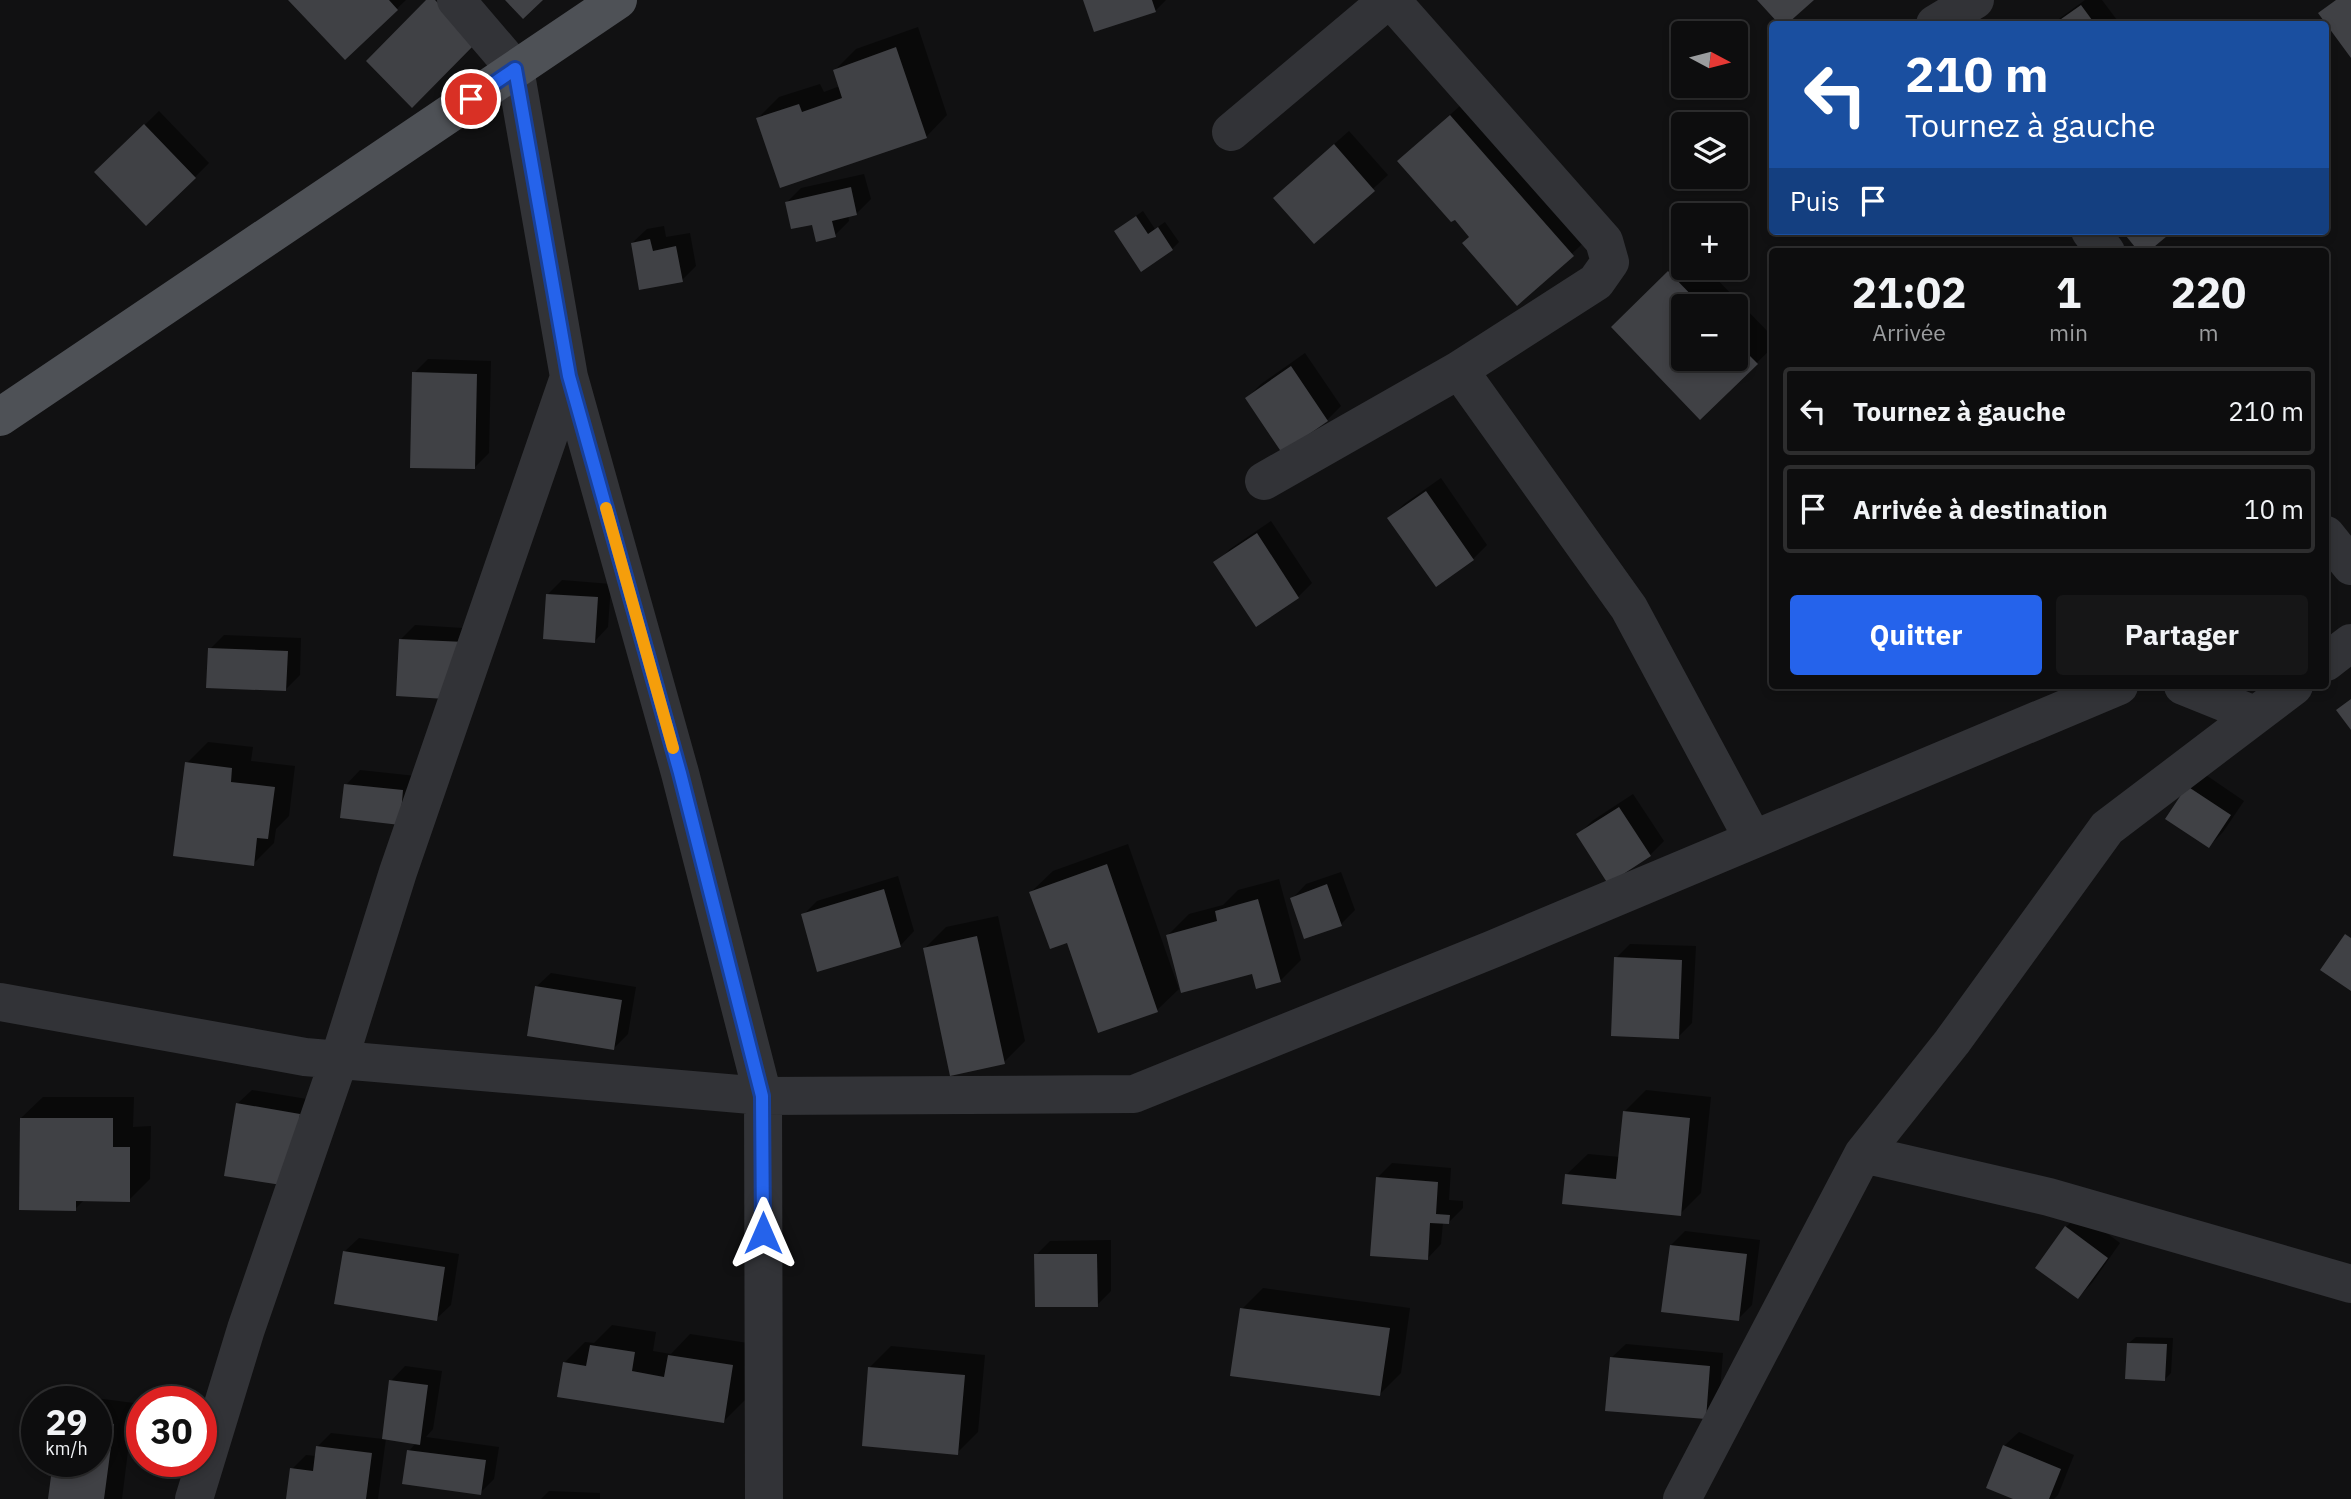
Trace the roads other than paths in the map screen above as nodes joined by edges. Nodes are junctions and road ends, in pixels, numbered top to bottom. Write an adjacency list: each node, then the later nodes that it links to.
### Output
1 (456, 0): 8 (street)
2 (618, 0): 8 (main road)
3 (1390, 0): 9 (street); 10 (street)
4 (1912, 0): 6 (street)
5 (1975, 0): 7 (street)
6 (1930, 21)
7 (1937, 21)
8 (515, 69): 11 (street); 12 (main road)
9 (1231, 132)
10 (1459, 370): 13 (street); 22 (street)
11 (569, 376): 24 (street); 25 (street)
12 (0, 417)
13 (1264, 481)
14 (2329, 539): 15 (street)
15 (2351, 566)
16 (2351, 643): 17 (street)
17 (2329, 660)
18 (2112, 689): 22 (street)
19 (2190, 689): 21 (street)
20 (2290, 689): 21 (street)
21 (2255, 715): 26 (street)
22 (1753, 839): 25 (street)
23 (0, 1002): 24 (street)
24 (339, 1060): 25 (street); 28 (street)
25 (762, 1096): 29 (street)
26 (1863, 1154): 27 (street); 30 (street)
27 (2351, 1284)
28 (194, 1499)
29 (764, 1499)
30 (1682, 1499)

